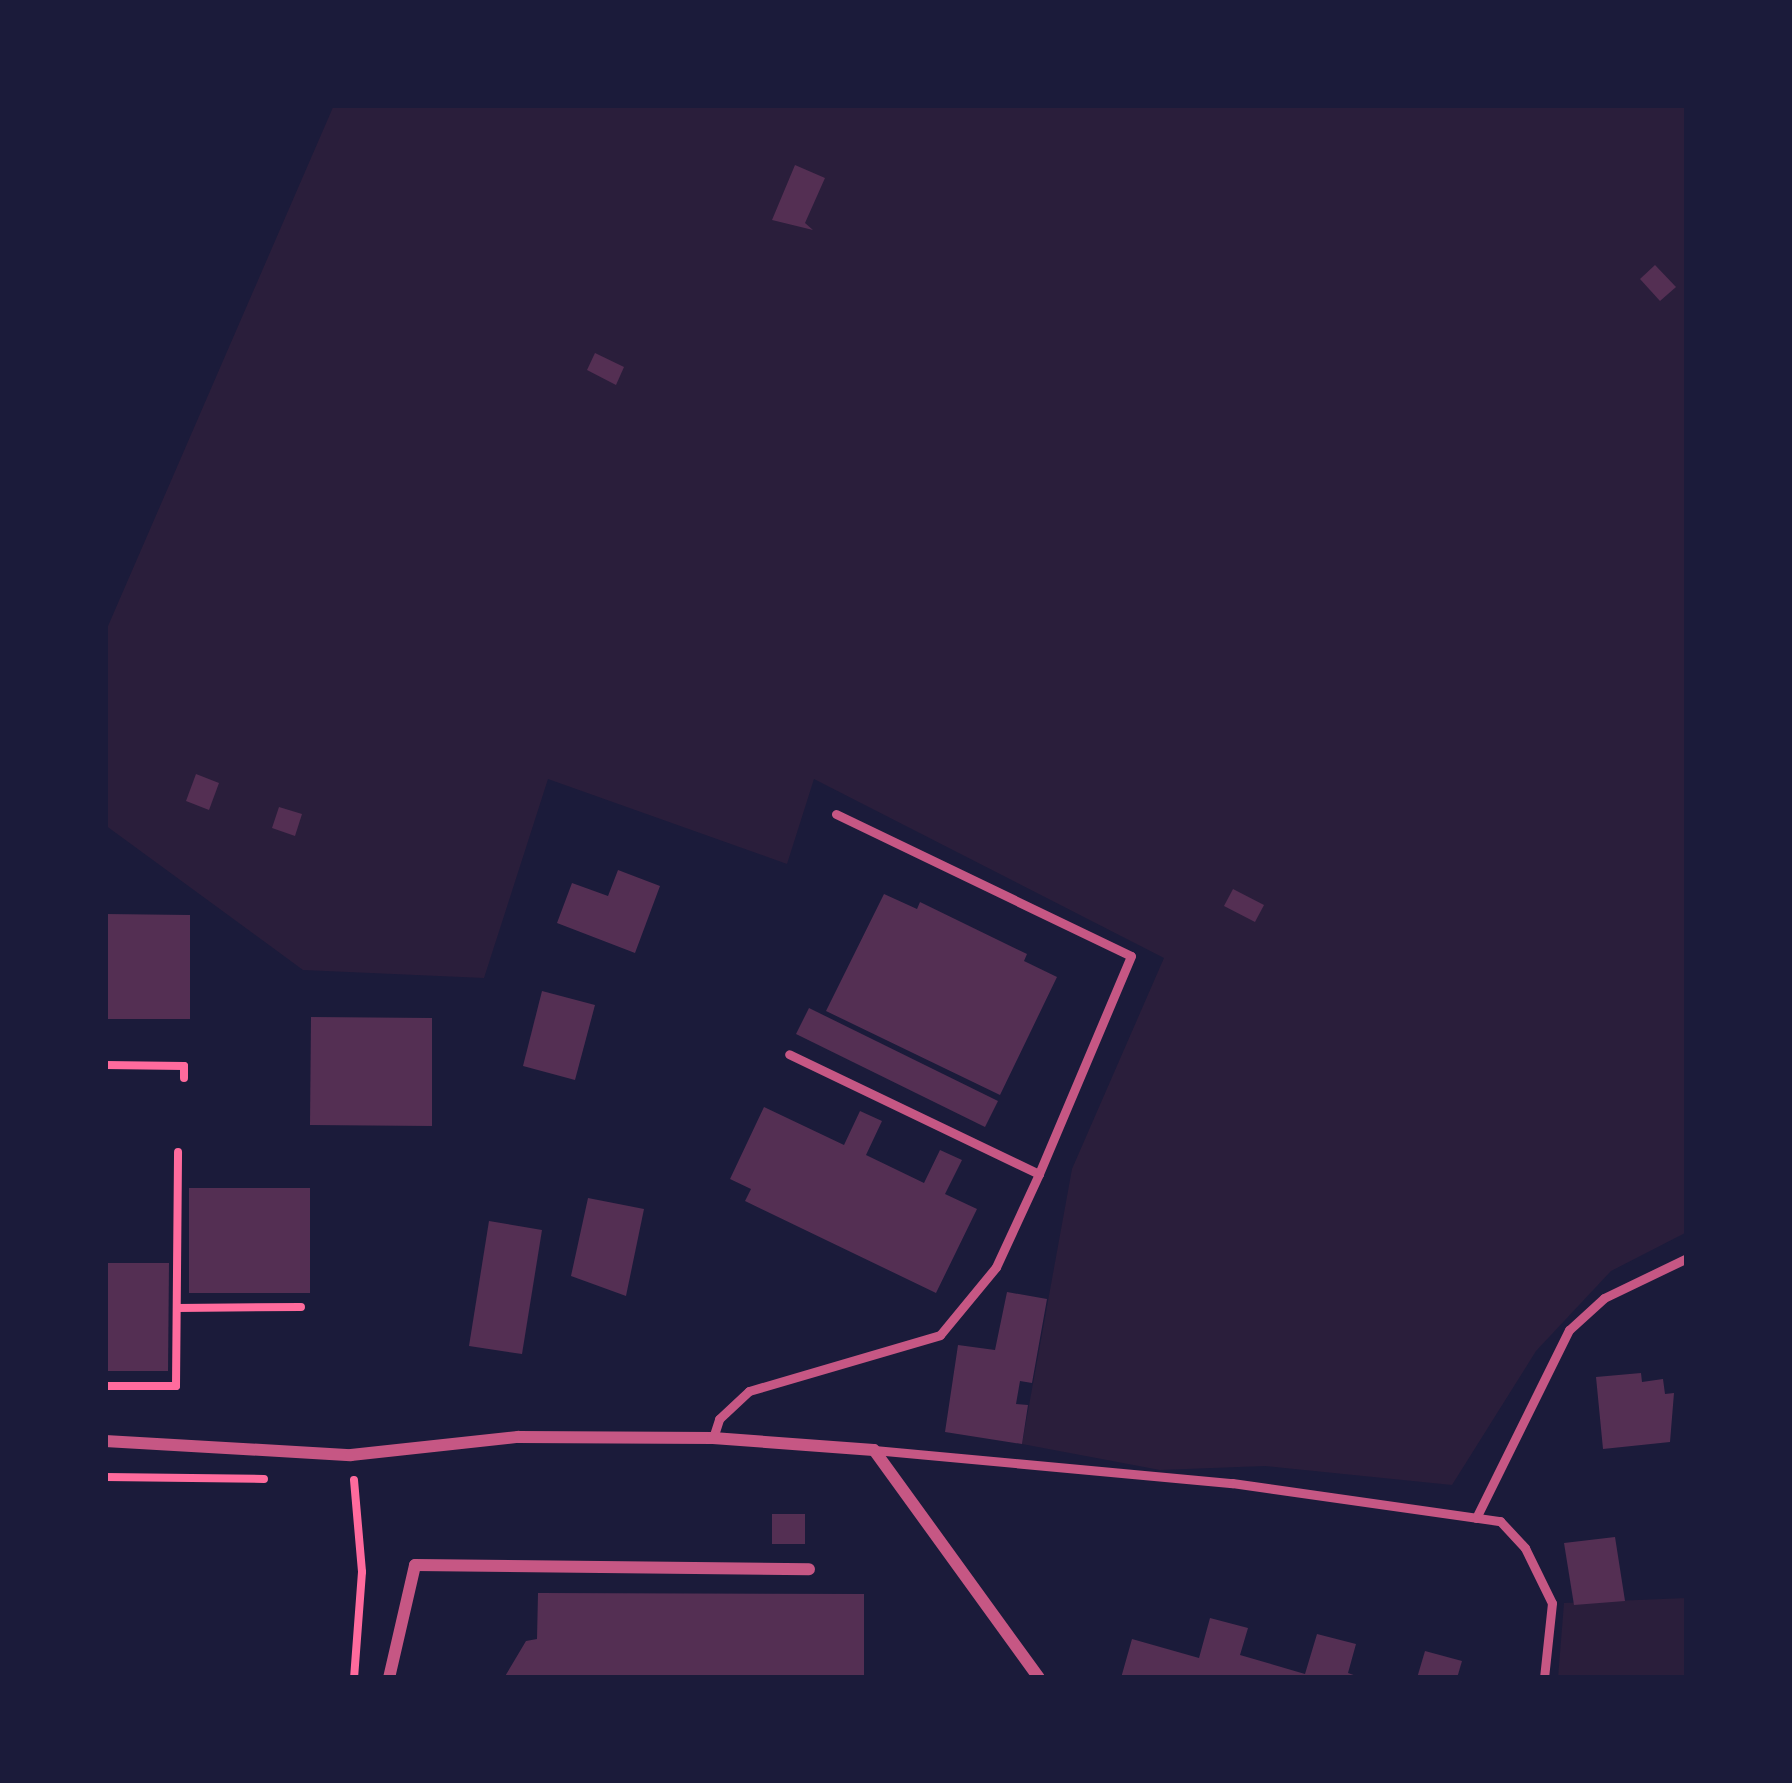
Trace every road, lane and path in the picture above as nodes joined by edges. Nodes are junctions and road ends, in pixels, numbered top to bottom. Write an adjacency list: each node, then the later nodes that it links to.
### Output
1 (836, 814): 6 (lane)
2 (789, 1054): 6 (lane)
3 (105, 1065): 4 (path)
4 (184, 1078)
5 (178, 1152): 9 (path)
6 (1039, 1174): 11 (lane)
7 (1687, 1258): 17 (lane)
8 (301, 1307): 9 (path)
9 (176, 1308): 10 (path)
10 (105, 1386)
11 (713, 1438): 13 (street); 14 (street)
12 (105, 1441): 13 (street)
13 (284, 1450): 16 (path)
14 (874, 1450): 17 (lane); 21 (street)
15 (352, 1470): 19 (path)
16 (105, 1478)
17 (1475, 1518): 22 (lane)
18 (808, 1568): 20 (street)
19 (354, 1678)
20 (388, 1678)
21 (1039, 1678)
22 (1544, 1678)

